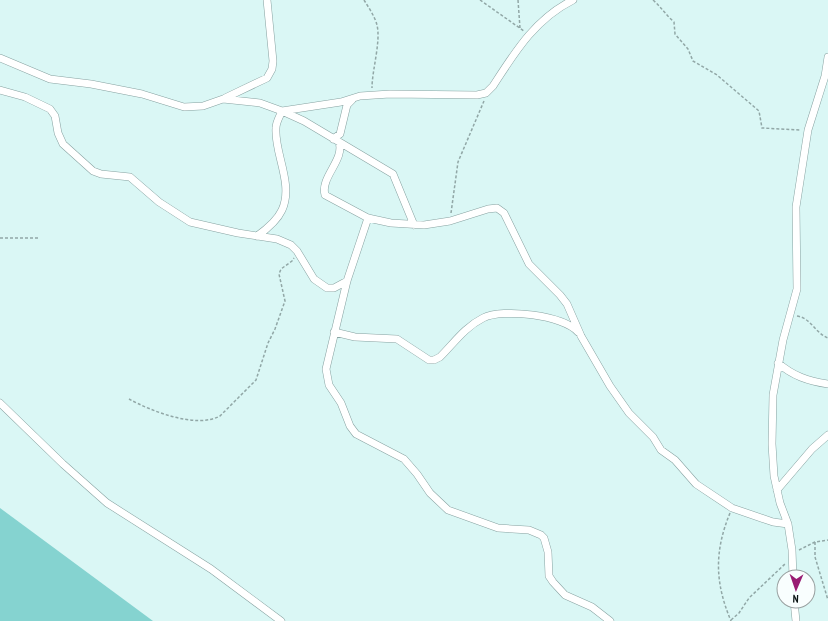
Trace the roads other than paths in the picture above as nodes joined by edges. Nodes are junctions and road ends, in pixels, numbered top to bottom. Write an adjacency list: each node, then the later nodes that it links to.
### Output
1 (267, 0): 7 (street)
2 (573, 0): 8 (street)
3 (828, 57): 5 (street)
4 (0, 58): 7 (street)
5 (825, 89): 17 (street)
6 (0, 90): 13 (street)
7 (223, 99): 9 (street)
8 (354, 99): 9 (street); 10 (street)
9 (282, 111): 10 (street); 13 (street)
10 (336, 140): 11 (street); 12 (street)
11 (368, 218): 12 (street); 14 (street)
12 (414, 225): 16 (street)
13 (257, 236): 14 (street)
14 (347, 281): 15 (street)
15 (334, 332): 16 (street); 26 (street)
16 (581, 336): 22 (street)
17 (778, 363): 18 (street); 21 (street)
18 (828, 384)
19 (0, 403): 25 (street)
20 (828, 435): 21 (street)
21 (777, 490): 22 (street)
22 (788, 524): 23 (street)
23 (793, 569)
24 (795, 609): 27 (street)
25 (281, 621)
26 (610, 621)
27 (796, 621)

